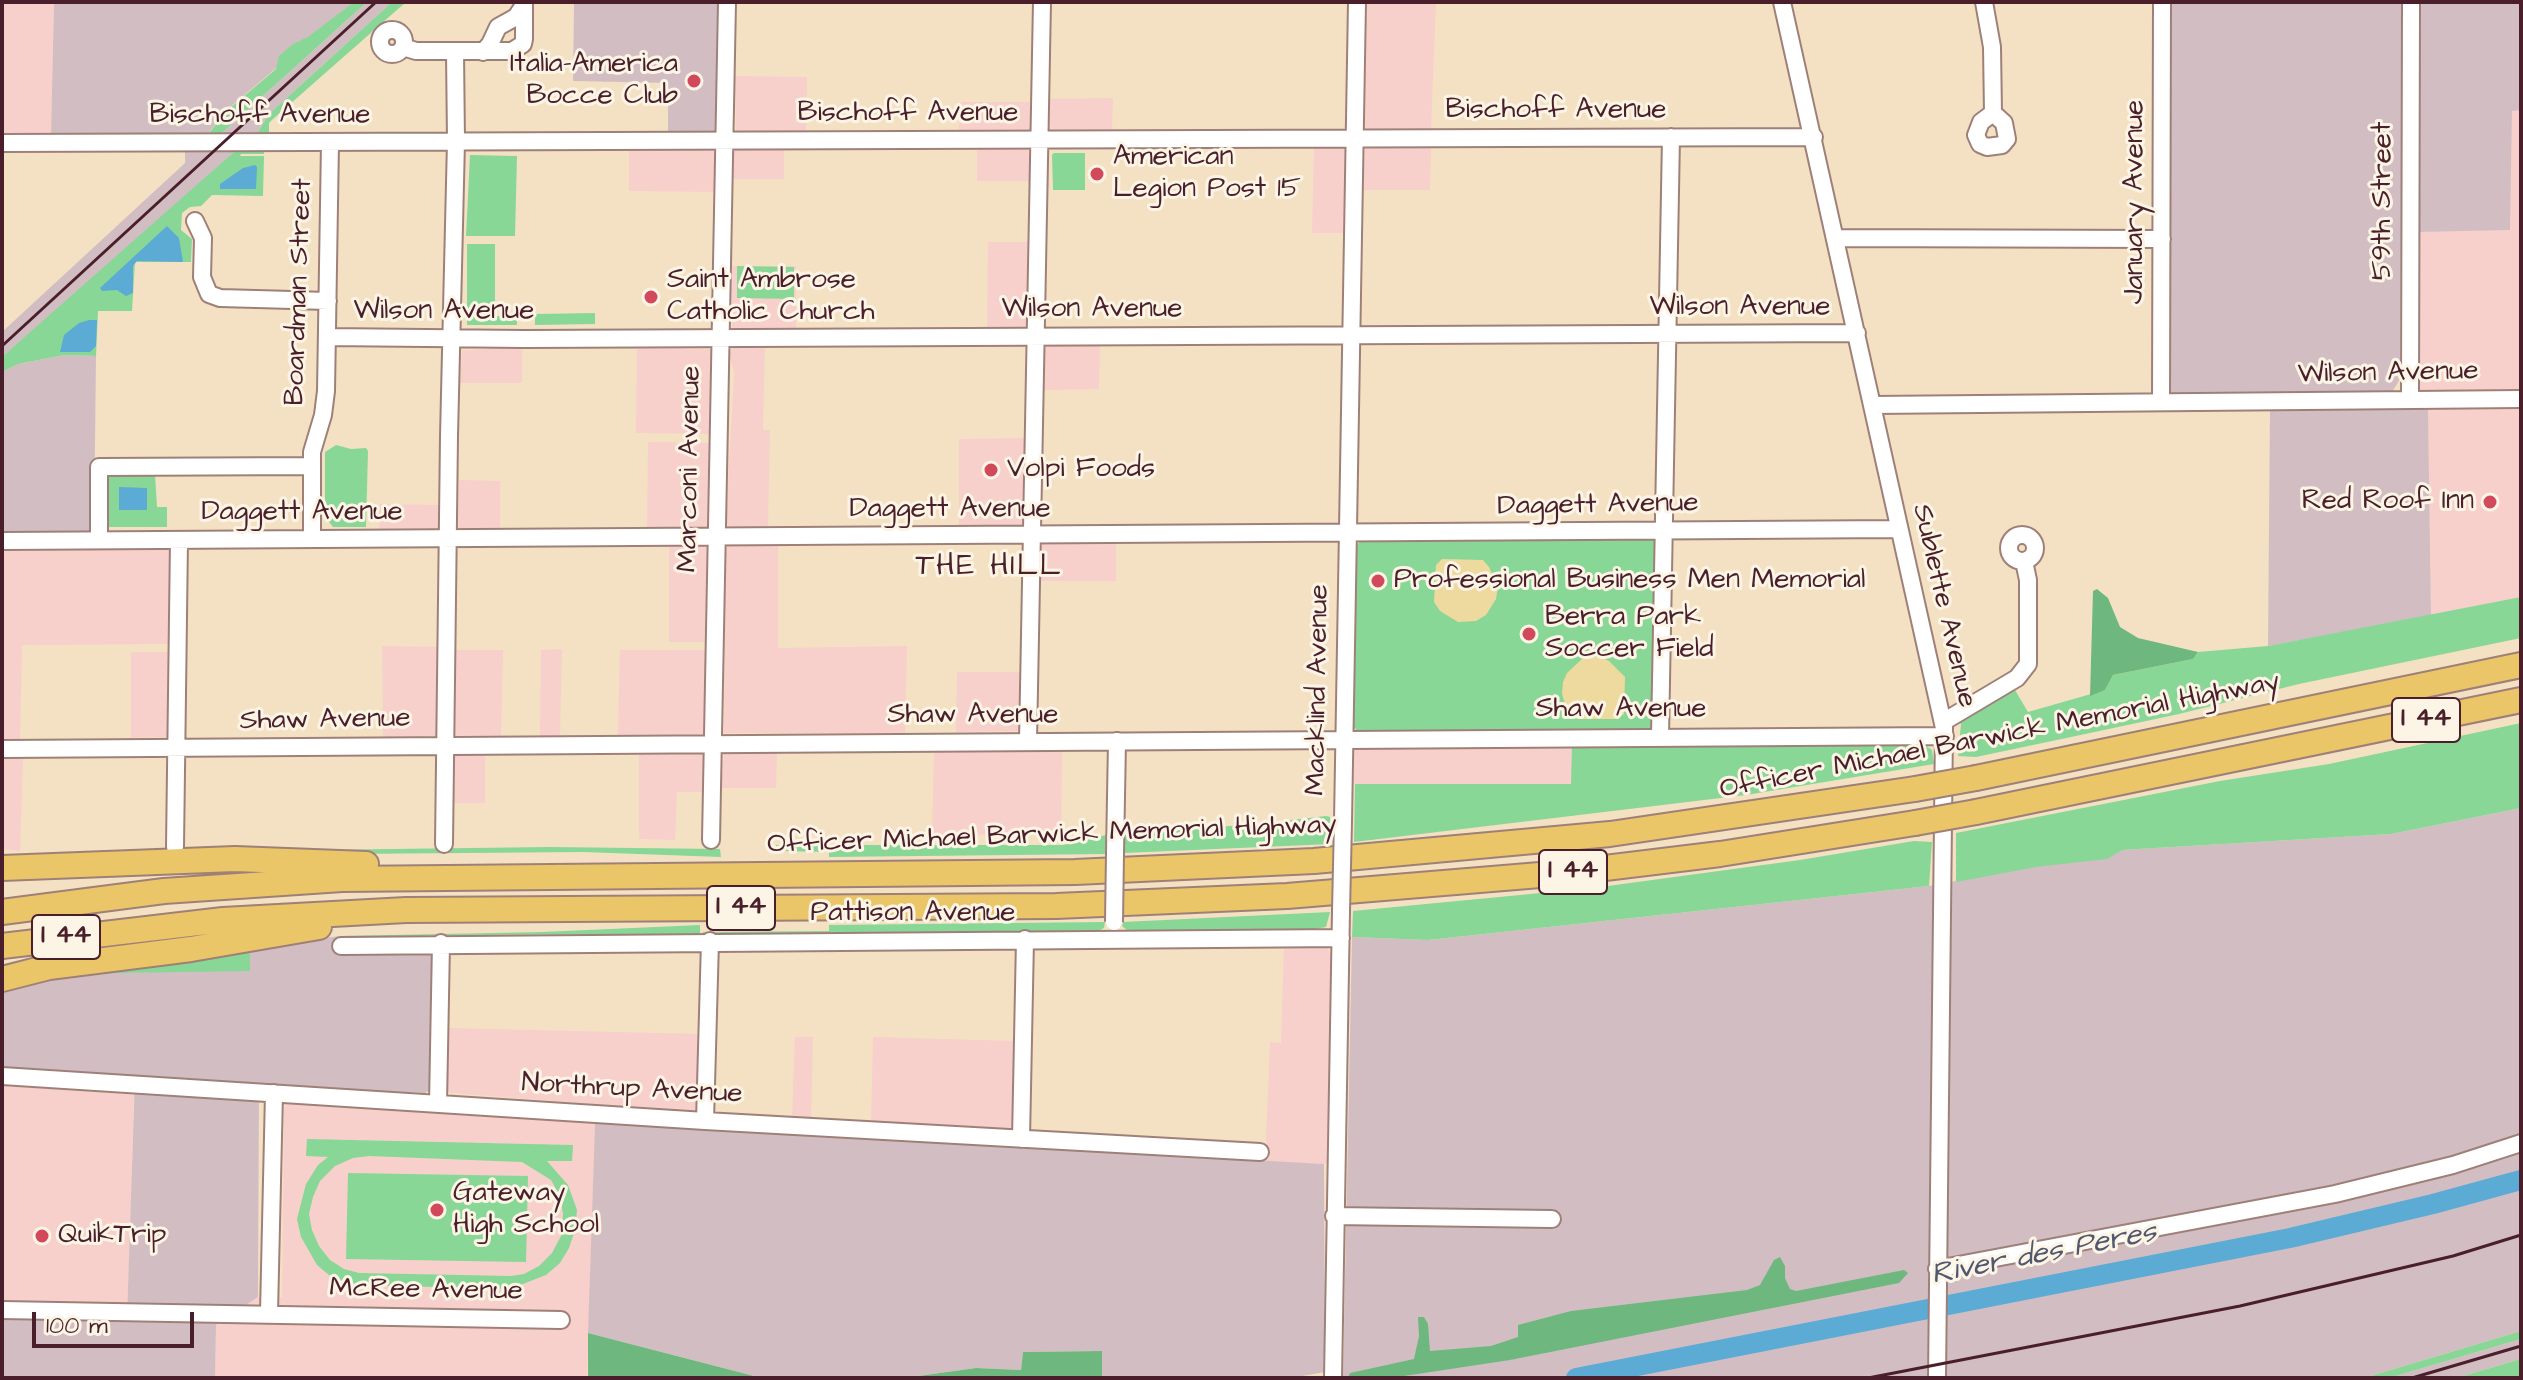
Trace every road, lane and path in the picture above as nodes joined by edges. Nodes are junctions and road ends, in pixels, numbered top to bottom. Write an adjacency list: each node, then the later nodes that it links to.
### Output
1 (727, 2): 18 (street, Marconi Avenue)
2 (1042, 2): 16 (street)
3 (1357, 2): 15 (street, Macklind Avenue)
4 (1782, 2): 14 (street, Sublette Avenue)
5 (1984, 2): 12 (street)
6 (2162, 2): 23 (street, January Avenue)
7 (2411, 2): 32 (street, 59th Street)
8 (524, 4): 11 (street); 11 (street)
9 (403, 47): 10 (street)
10 (455, 52): 11 (street); 17 (street)
11 (483, 52)
12 (1993, 113)
13 (1671, 137): 14 (street, Bischoff Avenue); 15 (street, Bischoff Avenue); 26 (street)
14 (1814, 137): 22 (street, Sublette Avenue)
15 (1354, 139): 16 (street, Bischoff Avenue); 27 (street, Macklind Avenue)
16 (1040, 140): 18 (street, Bischoff Avenue); 29 (street)
17 (456, 141): 18 (street, Bischoff Avenue); 19 (street, Bischoff Avenue); 31 (street)
18 (723, 141): 30 (street, Marconi Avenue)
19 (330, 142): 20 (street, Bischoff Avenue); 24 (street, Boardman Street)
20 (2, 143)
21 (195, 221): 24 (street)
22 (1836, 238): 23 (street); 25 (street, Sublette Avenue)
23 (2162, 239): 34 (street, January Avenue)
24 (328, 301): 28 (street, Boardman Street)
25 (1857, 333): 26 (street, Wilson Avenue); 35 (street, Sublette Avenue)
26 (1669, 334): 27 (street, Wilson Avenue); 38 (street)
27 (1351, 335): 29 (street, Wilson Avenue); 39 (street, Macklind Avenue)
28 (328, 337): 31 (street, Wilson Avenue); 36 (street, Boardman Street)
29 (1037, 337): 30 (street, Wilson Avenue); 40 (street)
30 (719, 338): 31 (street, Wilson Avenue); 42 (street, Marconi Avenue)
31 (452, 339): 41 (street)
32 (2410, 399): 33 (street, Wilson Avenue); 34 (street, Wilson Avenue)
33 (2521, 399)
34 (2161, 402): 35 (street, Wilson Avenue)
35 (1872, 405): 37 (street, Sublette Avenue)
36 (312, 466): 43 (street, Boardman Street); 44 (street)
37 (1899, 529): 38 (street, Daggett Avenue); 52 (street, Sublette Avenue)
38 (1665, 531): 39 (street, Daggett Avenue); 53 (street)
39 (1347, 534): 40 (street, Daggett Avenue); 54 (street, Macklind Avenue)
40 (1032, 536): 42 (street, Daggett Avenue); 55 (street)
41 (449, 538): 42 (street, Daggett Avenue); 43 (street, Daggett Avenue); 58 (street)
42 (716, 538): 57 (street, Marconi Avenue)
43 (312, 539): 45 (street, Daggett Avenue)
44 (99, 540): 45 (street, Daggett Avenue); 46 (street, Daggett Avenue)
45 (179, 540): 59 (street)
46 (2, 541)
47 (2024, 561): 52 (street)
48 (2521, 654): 50 (highway)
49 (2521, 665): 50 (highway, Officer Michael Barwick Memorial Highway / I 44)
50 (2457, 679): 65 (highway, Officer Michael Barwick Memorial Highway / I 44, bridge)
51 (2520, 700): 66 (highway, I 44, bridge)
52 (1944, 729): 53 (street, Shaw Avenue); 85 (street, Sublette Avenue)
53 (1660, 736): 54 (street, Shaw Avenue)
54 (1344, 738): 56 (street, Shaw Avenue); 69 (street, Macklind Avenue, bridge)
55 (1028, 741): 56 (street, Shaw Avenue); 57 (street, Shaw Avenue)
56 (1117, 741): 68 (street, bridge)
57 (714, 743): 58 (street, Shaw Avenue); 61 (street, Marconi Avenue)
58 (445, 746): 59 (street, Shaw Avenue); 62 (street)
59 (176, 748): 60 (street, Shaw Avenue); 63 (street)
60 (2, 749)
61 (711, 840)
62 (444, 844)
63 (175, 847)
64 (2, 868): 65 (highway)
65 (430, 877): 67 (highway, Officer Michael Barwick Memorial Highway / I 44)
66 (406, 910): 73 (highway, I 44); 75 (highway)
67 (2, 912)
68 (1113, 930): 69 (street, Pattison Avenue); 70 (street, Pattison Avenue)
69 (1341, 938): 83 (street, Macklind Avenue)
70 (1025, 939): 71 (street, Pattison Avenue); 80 (street)
71 (710, 941): 72 (street, Pattison Avenue); 79 (street)
72 (441, 943): 74 (street, Pattison Avenue); 78 (street)
73 (2, 946)
74 (341, 946)
75 (2, 979)
76 (2, 1076): 77 (street, Northrup Avenue)
77 (274, 1093): 78 (street, Northrup Avenue); 87 (street)
78 (438, 1104): 79 (street, Northrup Avenue)
79 (705, 1121): 80 (street, Northrup Avenue)
80 (1021, 1139): 82 (street, Northrup Avenue)
81 (2521, 1143): 85 (street)
82 (1260, 1152)
83 (1334, 1216): 84 (street); 89 (street, Macklind Avenue)
84 (1552, 1219)
85 (1937, 1275): 90 (street, Sublette Avenue)
86 (2, 1310): 87 (street, McRee Avenue)
87 (269, 1313): 88 (street, McRee Avenue)
88 (561, 1320)
89 (1333, 1378)
90 (1937, 1378)

